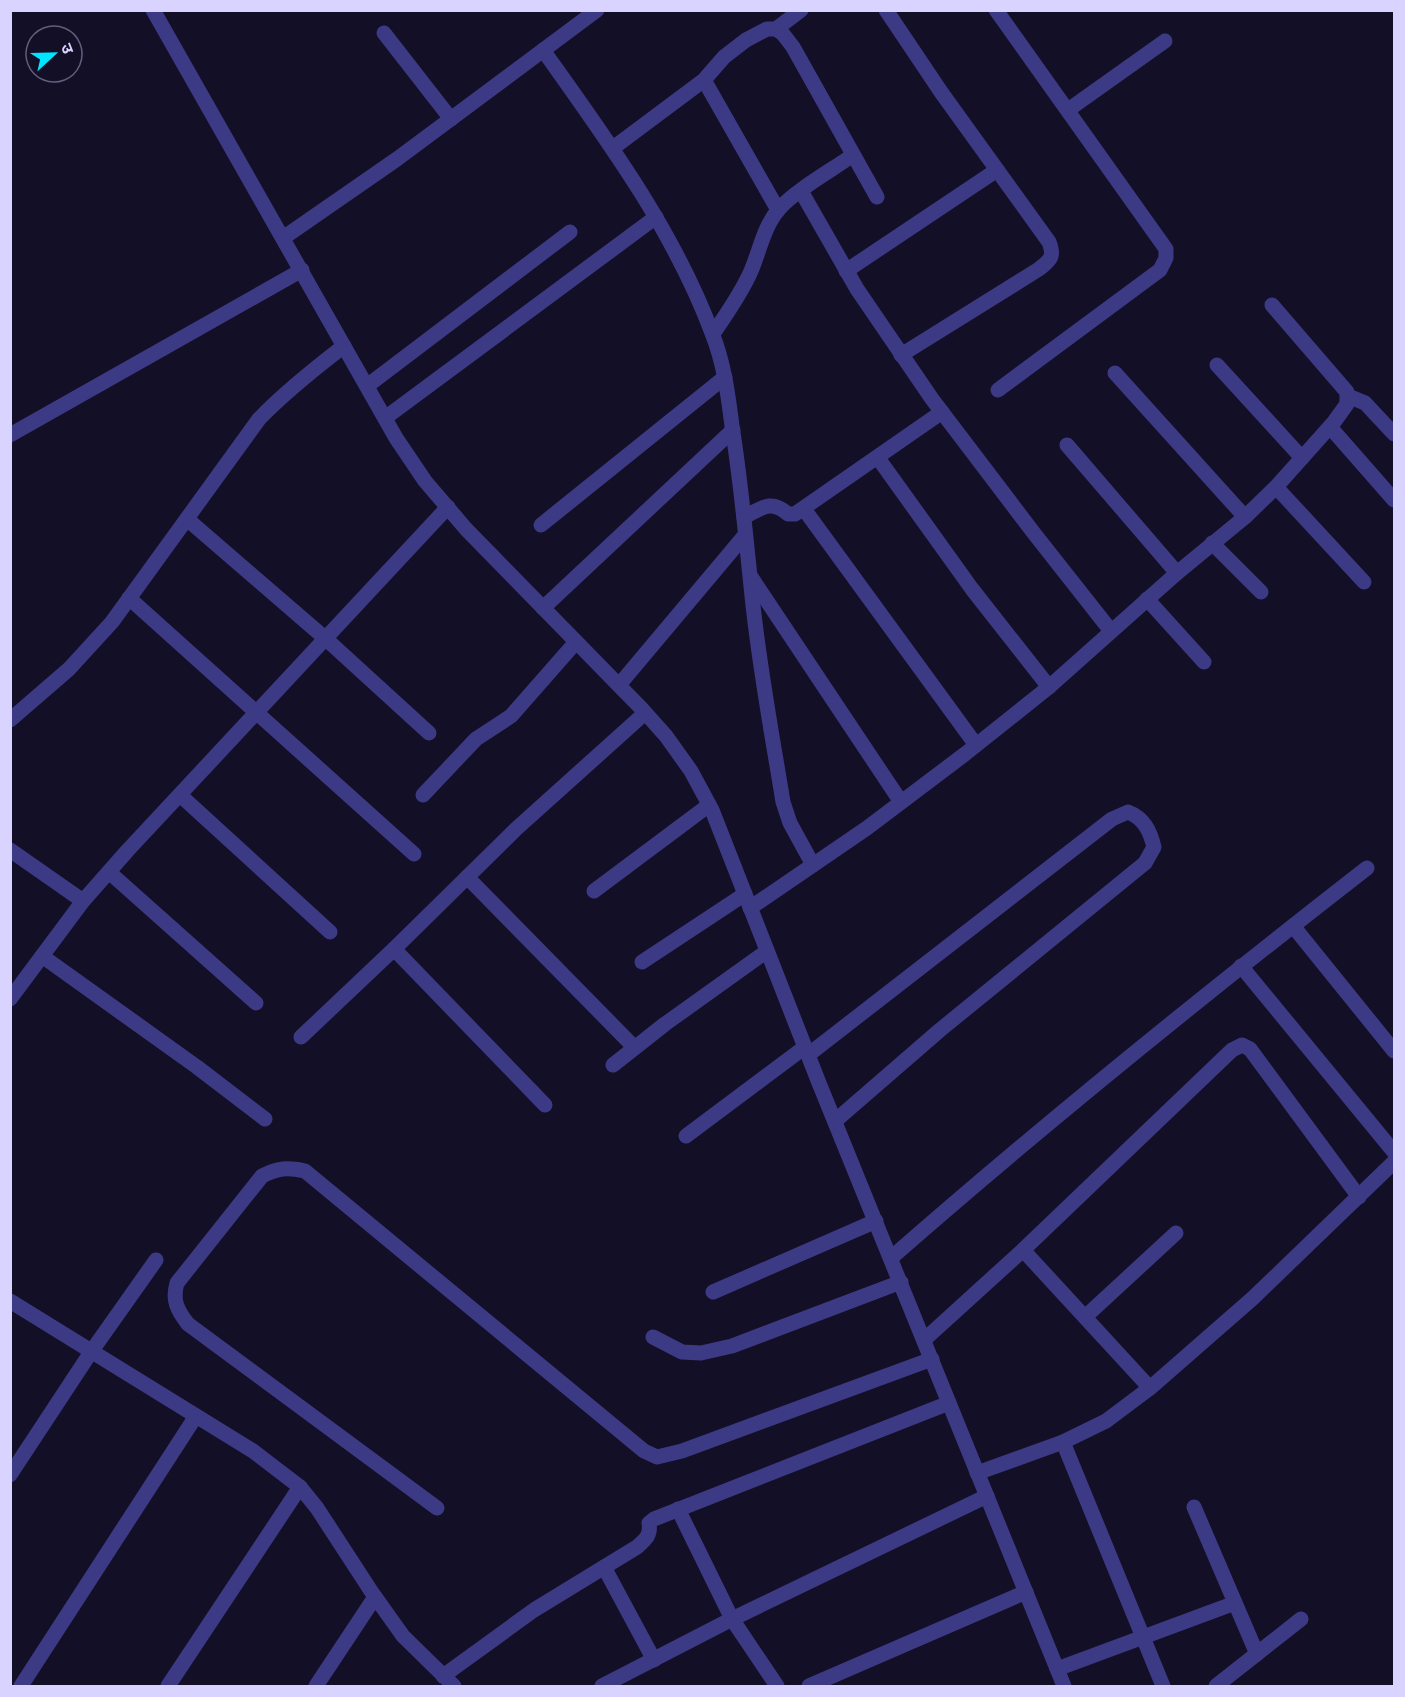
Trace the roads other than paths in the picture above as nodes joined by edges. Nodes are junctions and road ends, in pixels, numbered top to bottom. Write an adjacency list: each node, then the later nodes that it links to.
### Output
1 (153, 10): 21 (street)
2 (597, 10): 9 (street)
3 (801, 10): 6 (street)
4 (886, 10): 15 (street)
5 (996, 10): 11 (street)
6 (776, 29): 10 (street); 14 (street)
7 (384, 33): 12 (street)
8 (1165, 41): 11 (street)
9 (543, 51): 12 (street); 13 (street)
10 (704, 80): 13 (street); 18 (street)
11 (1068, 110): 32 (street)
12 (451, 119): 21 (street)
13 (613, 148): 19 (street)
14 (854, 155): 16 (street); 17 (street)
15 (997, 170): 23 (street); 27 (street)
16 (801, 191): 18 (street); 23 (street)
17 (877, 197)
18 (778, 210): 25 (street)
19 (656, 217): 25 (street); 35 (street)
20 (570, 231): 31 (street)
21 (283, 238): 22 (street)
22 (302, 270): 26 (street); 39 (street)
23 (846, 271): 27 (street)
24 (1272, 305): 33 (street)
25 (713, 334): 30 (street)
26 (344, 346): 31 (street); 49 (street)
27 (901, 355): 34 (street)
28 (1217, 365): 42 (street)
29 (1115, 373): 48 (street)
30 (725, 377): 37 (street); 50 (street)
31 (367, 386): 35 (street)
32 (998, 390)
33 (1348, 396): 36 (street); 38 (street)
34 (942, 412): 41 (street); 60 (street)
35 (385, 418): 45 (street)
36 (1330, 427): 42 (street); 44 (street)
37 (733, 430): 47 (street); 59 (street)
38 (1395, 434)
39 (10, 435)
40 (1067, 445): 53 (street)
41 (878, 458): 46 (street); 65 (street)
42 (1302, 458): 43 (street)
43 (1276, 487): 48 (street); 55 (street)
44 (1395, 500)
45 (448, 507): 59 (street); 61 (street)
46 (804, 509): 47 (street); 70 (street)
47 (744, 517): 51 (street)
48 (1245, 517): 52 (street)
49 (187, 519): 57 (street); 61 (street)
50 (541, 525)
51 (746, 535): 54 (street); 64 (street)
52 (1212, 543): 53 (street); 56 (street)
53 (1177, 573): 58 (street)
54 (749, 574): 73 (street); 77 (street)
55 (1364, 582)
56 (1261, 592)
57 (129, 598): 66 (street); 68 (street)
58 (1147, 599): 60 (street); 63 (street)
59 (543, 608): 62 (street)
60 (1111, 631): 65 (street)
61 (326, 639): 66 (street); 69 (street)
62 (576, 642): 64 (street); 72 (street)
63 (1204, 662)
64 (619, 685): 67 (street)
65 (1048, 687): 70 (street)
66 (258, 712): 71 (street); 76 (street)
67 (645, 713): 74 (street); 80 (street)
68 (10, 720)
69 (429, 732)
70 (976, 745): 73 (street)
71 (180, 795): 79 (street); 85 (street)
72 (423, 795)
73 (902, 802): 77 (street)
74 (709, 805): 81 (street); 83 (street)
75 (10, 850): 82 (street)
76 (414, 855)
77 (813, 865): 83 (street)
78 (1366, 868): 84 (street)
79 (109, 872): 82 (street); 92 (street)
80 (466, 877): 86 (street); 94 (street)
81 (594, 891)
82 (83, 901): 88 (street)
83 (748, 901): 87 (street); 89 (street)
84 (1293, 926): 90 (street); 95 (street)
85 (330, 932)
86 (394, 949): 93 (street); 98 (street)
87 (767, 951): 94 (street); 96 (street)
88 (42, 956): 91 (street); 99 (street)
89 (642, 962)
90 (1241, 966): 102 (street); 108 (street)
91 (10, 999)
92 (256, 1003)
93 (301, 1036)
94 (634, 1047): 97 (street)
95 (1395, 1050)
96 (806, 1051): 100 (street); 100 (street); 101 (street)
97 (613, 1065)
98 (545, 1105)
99 (265, 1119)
100 (835, 1121): 105 (street)
101 (686, 1136)
102 (1395, 1152)
103 (1395, 1162): 104 (street)
104 (1359, 1197): 107 (street); 118 (street)
105 (876, 1221): 108 (street); 111 (street)
106 (1176, 1233): 113 (street)
107 (1023, 1250): 113 (street); 115 (street)
108 (891, 1258): 110 (street)
109 (156, 1260): 116 (street)
110 (901, 1282): 114 (street); 115 (street)
111 (713, 1292)
112 (10, 1301): 116 (street)
113 (1085, 1317): 118 (street)
114 (653, 1338)
115 (924, 1340): 117 (street)
116 (91, 1352): 120 (street); 123 (street)
117 (932, 1359): 119 (street); 127 (street)
118 (1150, 1388): 121 (street)
119 (949, 1403): 122 (street); 128 (street)
120 (196, 1416): 124 (street); 140 (street)
121 (1062, 1442): 122 (street); 135 (street)
122 (977, 1473): 125 (street)
123 (10, 1475)
124 (300, 1487): 131 (street); 141 (street)
125 (987, 1496): 130 (street); 133 (street)
126 (1194, 1507): 132 (street)
127 (437, 1508)
128 (678, 1509): 129 (street); 133 (street)
129 (604, 1567): 137 (street); 139 (street)
130 (1026, 1592): 138 (street); 145 (street)
131 (375, 1597): 139 (street); 142 (street)
132 (1235, 1603): 135 (street); 136 (street)
133 (732, 1619): 137 (street); 144 (street)
134 (1301, 1619): 136 (street)
135 (1143, 1638): 138 (street); 146 (street)
136 (1257, 1654): 147 (street)
137 (654, 1660): 143 (street)
138 (1057, 1680)
139 (448, 1681)
140 (21, 1686)
141 (168, 1686)
142 (316, 1686)
143 (602, 1686)
144 (777, 1686)
145 (809, 1686)
146 (1163, 1686)
147 (1216, 1686)

